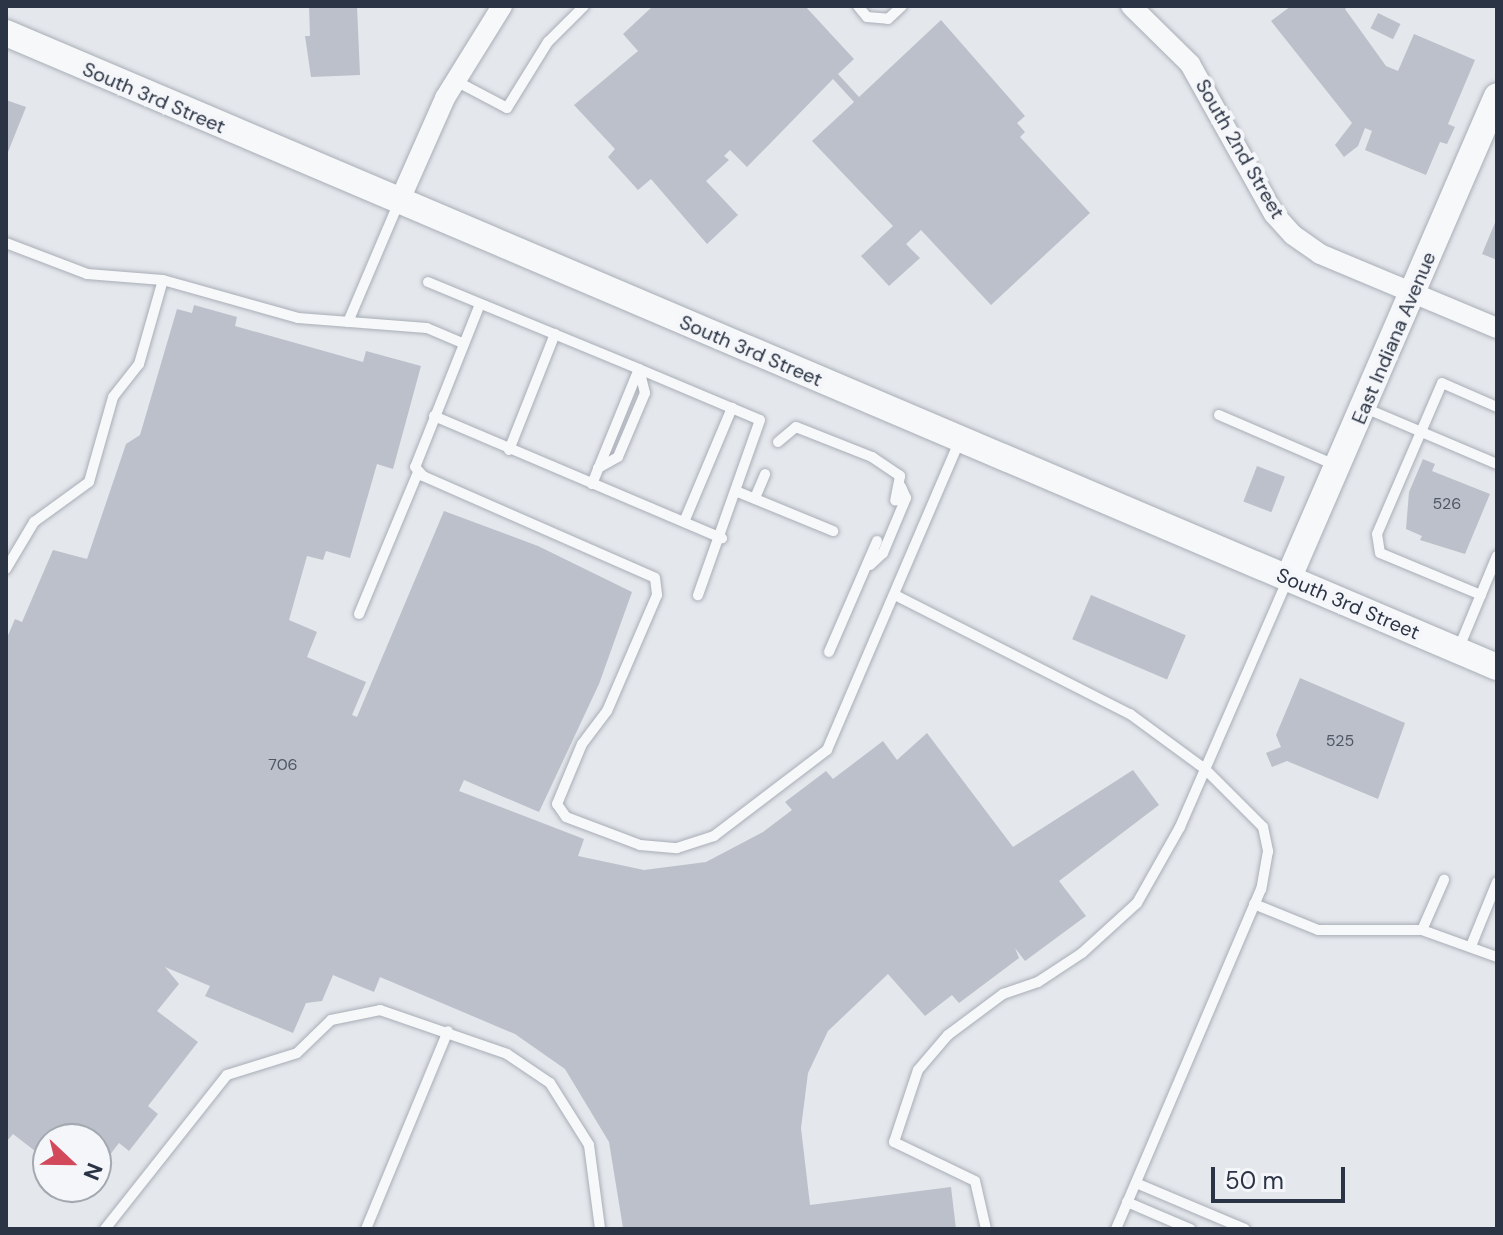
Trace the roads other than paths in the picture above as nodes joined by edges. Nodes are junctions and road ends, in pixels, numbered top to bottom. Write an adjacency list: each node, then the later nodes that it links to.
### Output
1 (502, 6): 7 (street)
2 (584, 6): 7 (lane)
3 (858, 6): 4 (lane)
4 (902, 6)
5 (1131, 6): 13 (street, South 2nd Street)
6 (6, 33): 9 (street, South 3rd Street)
7 (454, 80): 9 (street)
8 (1497, 96): 13 (street, East Indiana Avenue)
9 (399, 202): 15 (lane); 26 (street, South 3rd Street)
10 (6, 243): 11 (lane)
11 (163, 280): 15 (lane); 43 (lane)
12 (428, 282): 14 (lane)
13 (1413, 292): 16 (street, South 2nd Street); 22 (street, East Indiana Avenue)
14 (480, 304): 17 (lane); 18 (lane)
15 (348, 322): 18 (lane)
16 (1497, 328)
17 (555, 334): 19 (lane); 28 (lane)
18 (463, 343): 24 (lane)
19 (639, 369): 21 (lane); 33 (lane)
20 (1497, 407): 25 (lane)
21 (732, 408): 35 (lane); 38 (lane)
22 (1365, 408): 25 (lane); 30 (street, East Indiana Avenue)
23 (1219, 415): 30 (lane)
24 (434, 416): 28 (lane); 31 (lane)
25 (1421, 431): 29 (lane); 47 (lane)
26 (960, 440): 45 (street, South 3rd Street); 48 (lane)
27 (778, 442): 34 (lane)
28 (509, 450): 33 (lane)
29 (1497, 464)
30 (1340, 467): 45 (street, East Indiana Avenue)
31 (418, 472): 48 (lane); 49 (lane)
32 (765, 474): 36 (lane)
33 (592, 484): 38 (lane)
34 (901, 487): 37 (lane); 44 (lane)
35 (738, 492): 36 (lane); 40 (lane)
36 (755, 498): 39 (lane)
37 (895, 501)
38 (684, 522): 40 (lane)
39 (833, 531)
40 (722, 538): 46 (lane)
41 (877, 541): 44 (lane)
42 (1497, 556): 47 (lane)
43 (6, 569)
44 (865, 569): 51 (lane)
45 (1288, 579): 50 (street, South 3rd Street); 53 (lane)
46 (698, 595)
47 (1481, 595): 50 (lane)
48 (897, 596): 53 (lane)
49 (359, 614)
50 (1458, 650): 52 (street, South 3rd Street)
51 (829, 652)
52 (1497, 667)
53 (1205, 769): 56 (lane); 66 (lane)
54 (1444, 880): 57 (lane)
55 (1497, 882): 58 (lane)
56 (1254, 904): 57 (lane); 61 (lane)
57 (1422, 930): 58 (lane)
58 (1471, 946): 59 (lane)
59 (1497, 957)
60 (448, 1031): 63 (lane); 64 (lane); 65 (lane)
61 (1136, 1183): 62 (lane); 69 (lane)
62 (1127, 1202): 67 (lane); 68 (lane)
63 (105, 1229)
64 (366, 1229)
65 (600, 1229)
66 (986, 1229)
67 (1116, 1229)
68 (1190, 1229)
69 (1245, 1229)

